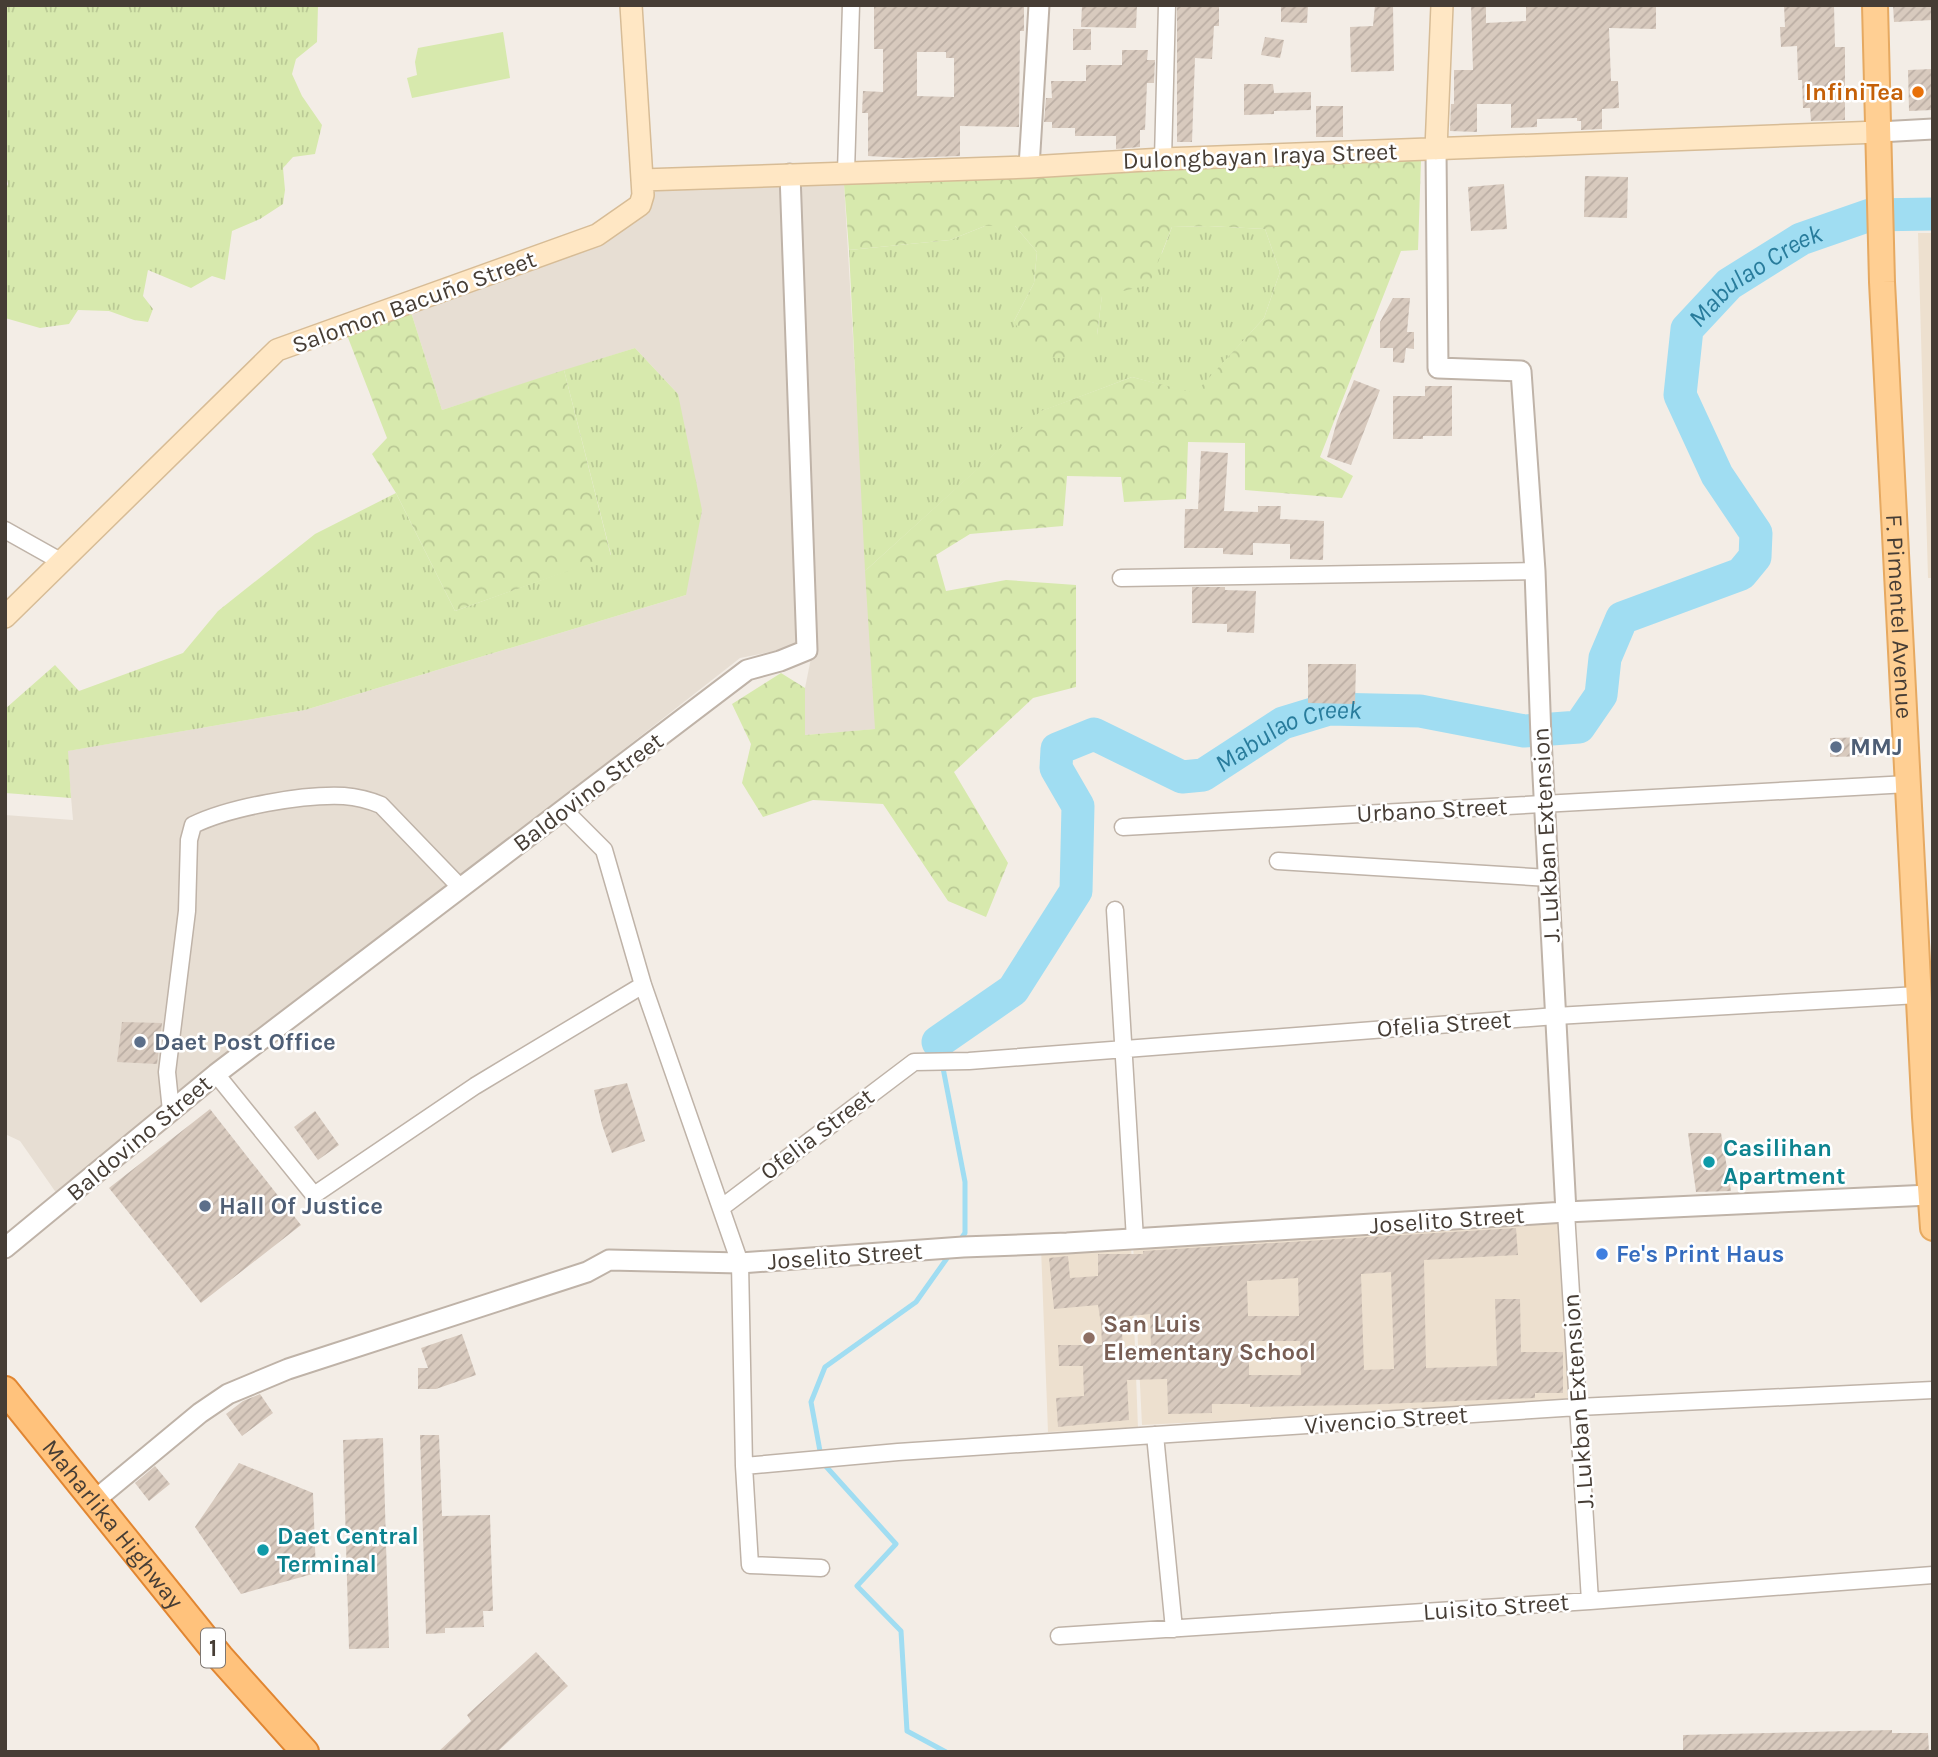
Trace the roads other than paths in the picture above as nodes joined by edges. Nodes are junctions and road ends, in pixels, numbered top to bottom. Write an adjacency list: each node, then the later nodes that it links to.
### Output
1 (631, 5): 14 (main road)
2 (851, 5): 12 (street)
3 (1040, 5): 11 (street)
4 (1167, 5): 10 (street)
5 (1442, 5): 9 (main road)
6 (1875, 5): 8 (main road, F. Pimentel Avenue)
7 (1933, 129): 8 (street)
8 (1879, 132): 9 (main road, Dulongbayan Iraya Street); 20 (main road, F. Pimentel Avenue)
9 (1436, 149): 10 (main road, Dulongbayan Iraya Street); 17 (street, J. Lukban Extension)
10 (1163, 159): 11 (main road, Dulongbayan Iraya Street)
11 (1029, 167): 12 (main road, Dulongbayan Iraya Street)
12 (846, 172): 13 (main road, Dulongbayan Iraya Street)
13 (790, 174): 14 (main road, Dulongbayan Iraya Street); 22 (street, Baldovino Street)
14 (642, 180): 16 (main road, Salomon Bacuño Street)
15 (5, 530): 16 (street)
16 (62, 562): 19 (main road, Salomon Bacuño Street)
17 (1535, 571): 18 (street); 21 (street, J. Lukban Extension)
18 (1121, 578)
19 (5, 618)
20 (1909, 784): 21 (street, Urbano Street); 29 (main road, F. Pimentel Avenue)
21 (1545, 804): 23 (street, Urbano Street); 25 (street, J. Lukban Extension)
22 (564, 810): 26 (street, Baldovino Street); 28 (street)
23 (1123, 827)
24 (1278, 861): 25 (street)
25 (1549, 877): 30 (street, J. Lukban Extension)
26 (461, 888): 32 (street, Baldovino Street); 33 (street)
27 (1115, 910): 31 (street)
28 (643, 985): 32 (street); 35 (street)
29 (1918, 995): 30 (street, Ofelia Street); 34 (main road, F. Pimentel Avenue)
30 (1556, 1016): 31 (street, Ofelia Street); 36 (street, J. Lukban Extension)
31 (1124, 1049): 35 (street, Ofelia Street); 38 (street)
32 (216, 1074): 33 (street, Baldovino Street)
33 (172, 1111): 39 (street, Baldovino Street)
34 (1930, 1195): 36 (street, Joselito Street); 37 (main road, F. Pimentel Avenue)
35 (721, 1208): 40 (street)
36 (1566, 1212): 38 (street, Joselito Street); 43 (street, J. Lukban Extension)
37 (1933, 1228)
38 (1135, 1239): 40 (street, Joselito Street)
39 (5, 1248)
40 (740, 1262): 45 (street); 46 (street, Joselito Street)
41 (5, 1390): 46 (highway, Maharlika Highway / 1)
42 (1933, 1390): 43 (street, Vivencio Street)
43 (1578, 1406): 44 (street, Vivencio Street); 49 (street, J. Lukban Extension)
44 (1155, 1435): 45 (street, Vivencio Street); 50 (street)
45 (744, 1465): 47 (street)
46 (94, 1500): 52 (highway, Maharlika Highway / 1)
47 (821, 1568)
48 (1933, 1575): 49 (street, Luisito Street)
49 (1590, 1601): 50 (street, Luisito Street)
50 (1174, 1629): 51 (street, Luisito Street)
51 (1059, 1636)
52 (305, 1752)

